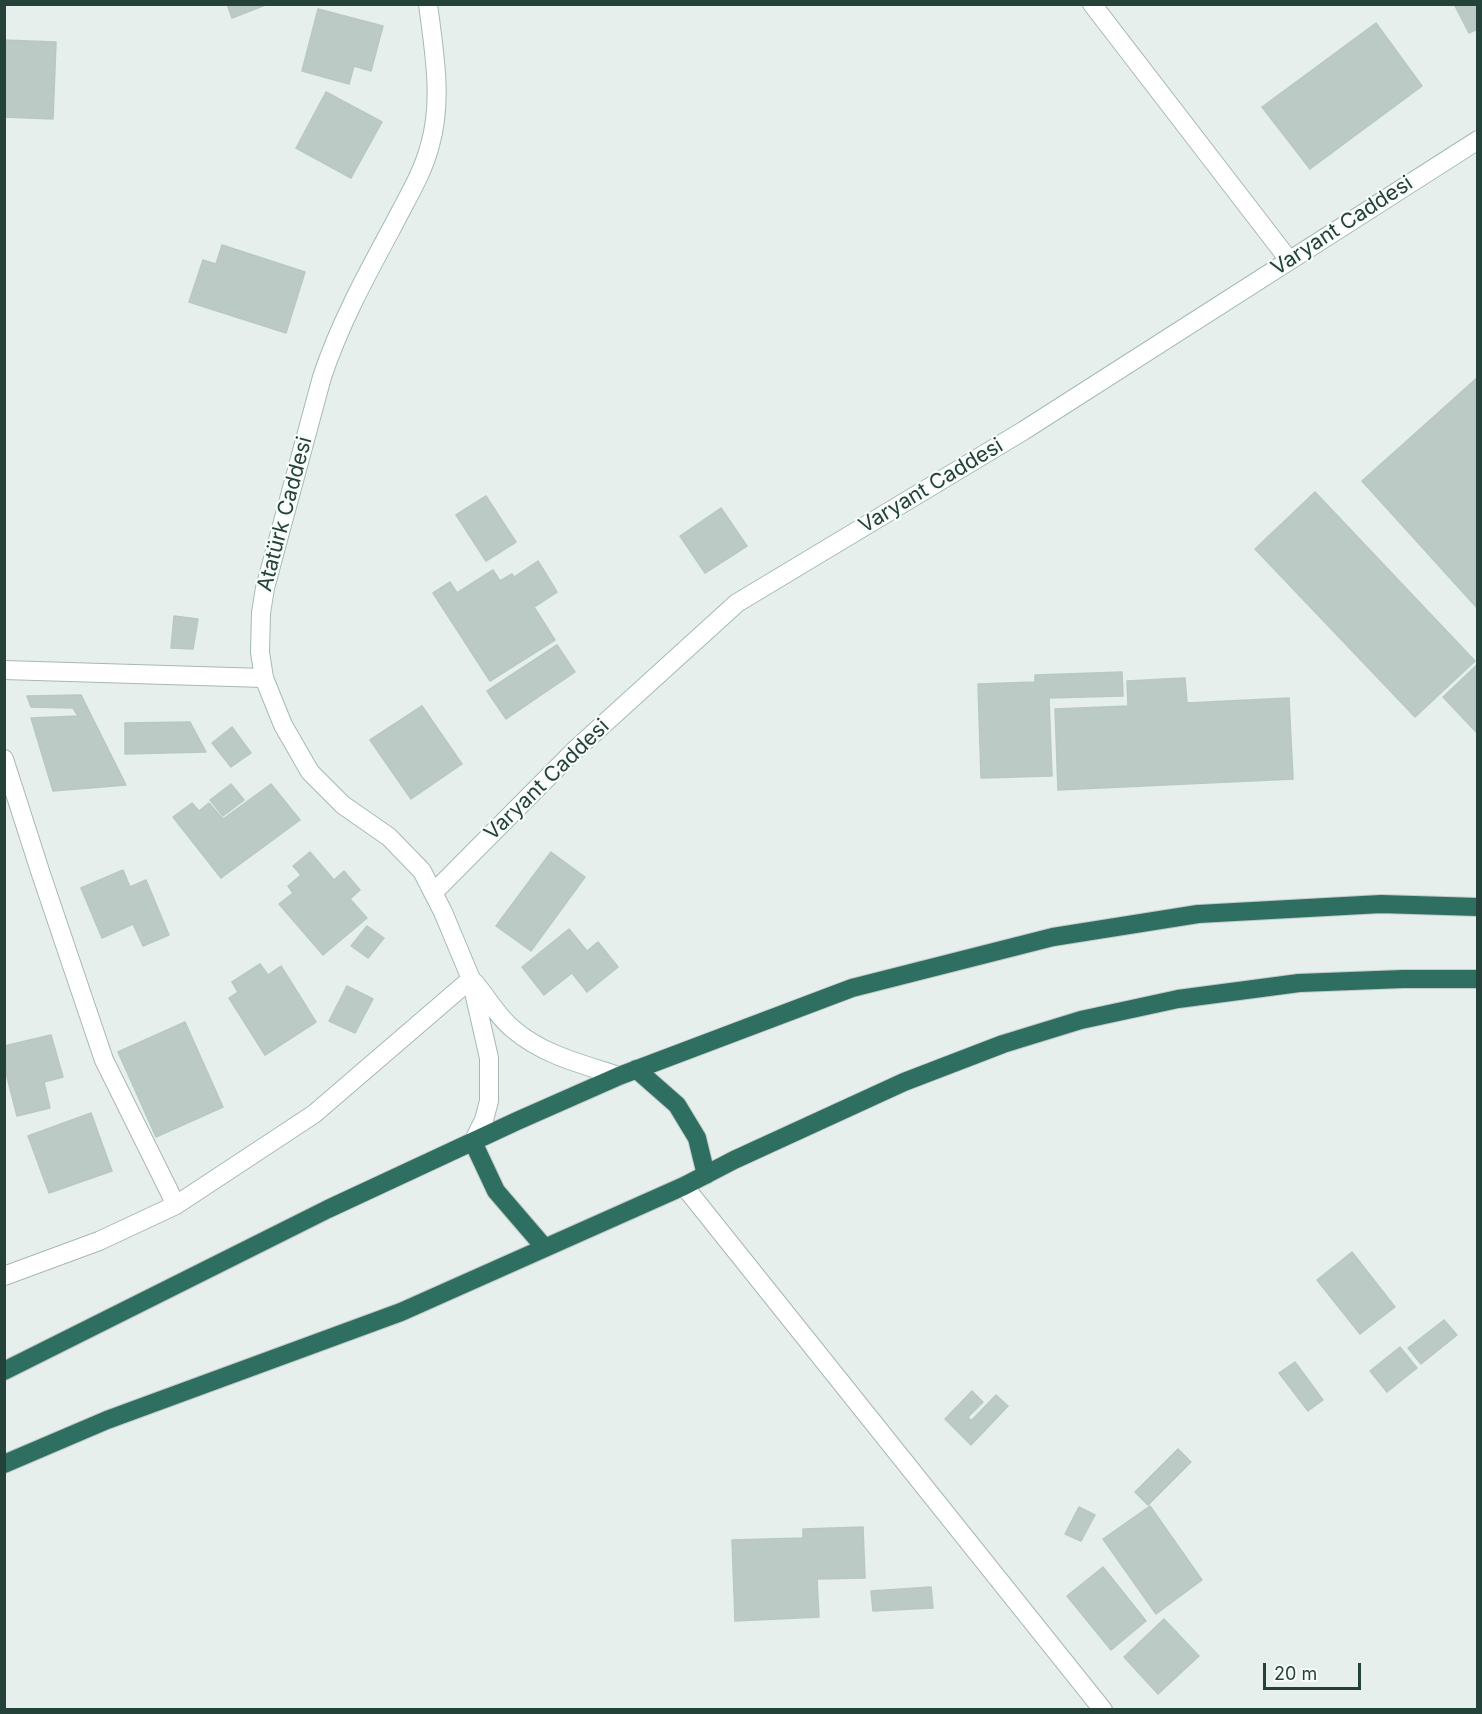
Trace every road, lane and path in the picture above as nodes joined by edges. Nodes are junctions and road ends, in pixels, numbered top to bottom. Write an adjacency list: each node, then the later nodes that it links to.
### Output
1 (428, 4): 6 (street, Atatürk Caddesi)
2 (1092, 4): 4 (street)
3 (1478, 140): 4 (street, Varyant Caddesi)
4 (1288, 260): 8 (street, Varyant Caddesi)
5 (4, 670): 6 (street)
6 (264, 678): 8 (street, Atatürk Caddesi)
7 (4, 759): 17 (street)
8 (433, 892): 10 (street, Atatürk Caddesi)
9 (1478, 907): 12 (highway)
10 (471, 979): 13 (street); 14 (street); 17 (street)
11 (1478, 979): 15 (highway)
12 (636, 1069): 13 (highway); 15 (highway)
13 (619, 1076): 14 (highway)
14 (473, 1142): 18 (highway); 20 (highway)
15 (706, 1175): 16 (highway)
16 (684, 1186): 18 (highway); 22 (street)
17 (176, 1205): 19 (street)
18 (545, 1248): 21 (highway)
19 (4, 1276)
20 (4, 1371)
21 (4, 1464)
22 (1103, 1710)

